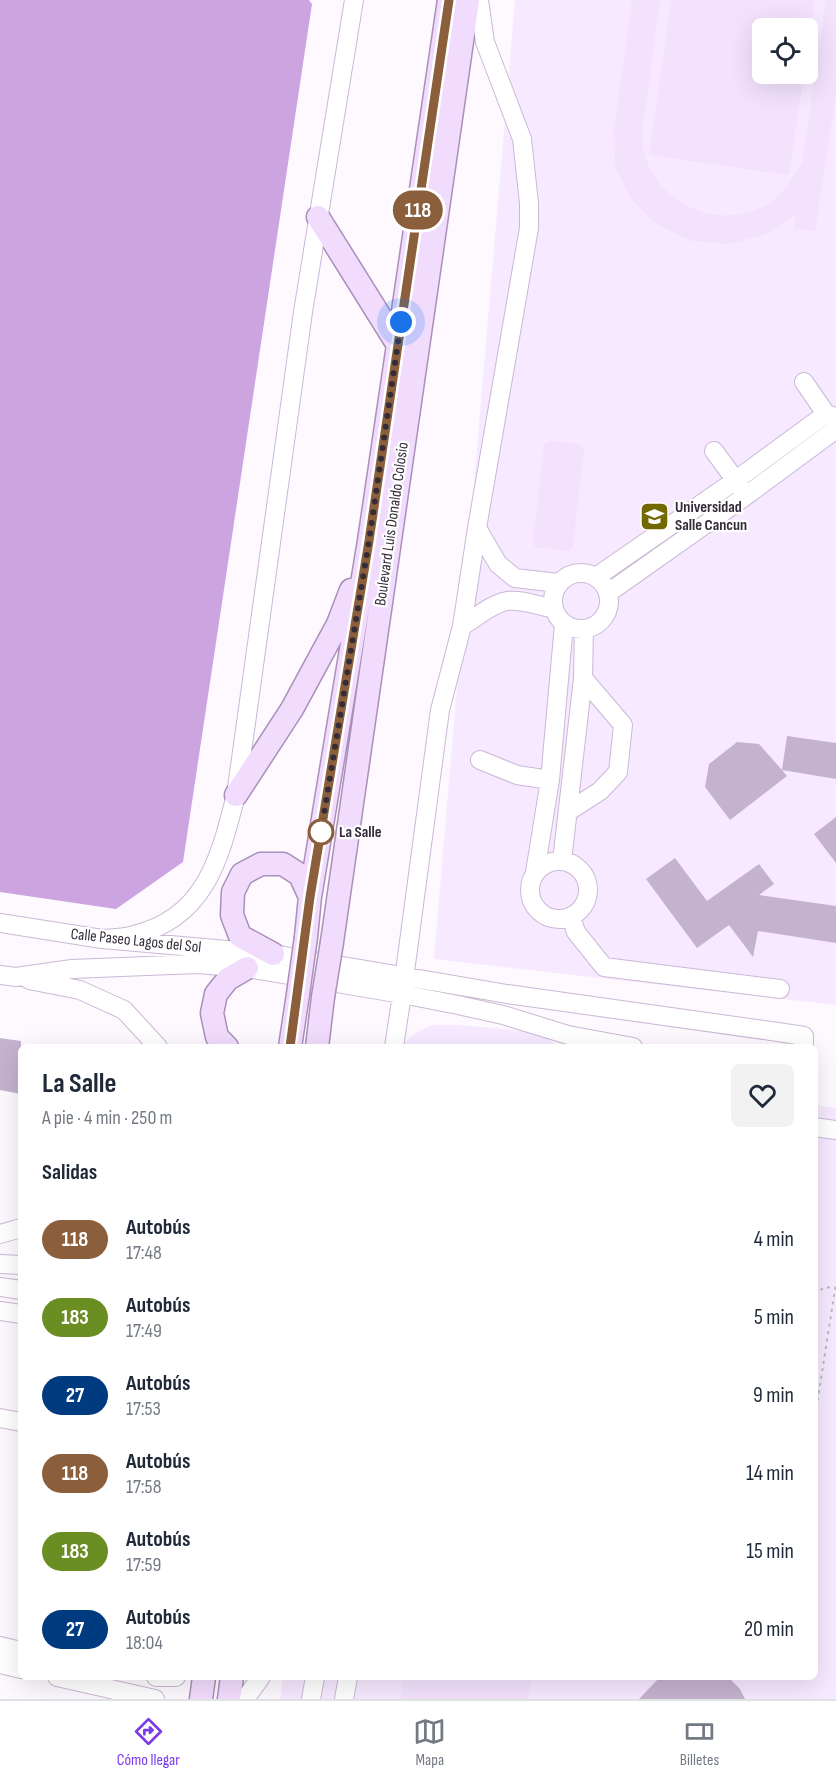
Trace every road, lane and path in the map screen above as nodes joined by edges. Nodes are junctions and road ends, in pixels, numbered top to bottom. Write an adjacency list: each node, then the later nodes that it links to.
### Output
1 (354, 0): 5 (street)
2 (449, 0): 6 (main road, Boulevard Luis Donaldo Colosio)
3 (468, 0): 41 (main road, Boulevard Luis Donaldo Colosio, bridge)
4 (479, 0): 12 (street)
5 (318, 217): 6 (main road); 23 (street)
6 (398, 345): 13 (main road, Boulevard Luis Donaldo Colosio)
7 (804, 382): 8 (street)
8 (833, 420): 10 (street); 11 (street)
9 (714, 451): 10 (street)
10 (736, 480): 11 (street); 14 (street)
11 (747, 495): 16 (street)
12 (477, 528): 15 (street); 18 (street)
13 (369, 541): 23 (main road); 27 (main road, Boulevard Luis Donaldo Colosio)
14 (596, 577): 15 (street); 16 (street)
15 (558, 583): 17 (street)
16 (608, 592): 19 (street)
17 (559, 616): 18 (street); 19 (street); 22 (street)
18 (462, 626): 34 (street)
19 (584, 628): 20 (street)
20 (583, 678): 24 (street); 24 (street)
21 (480, 760): 22 (street)
22 (550, 780): 26 (street)
23 (236, 795): 30 (street)
24 (569, 811): 25 (street)
25 (562, 861): 26 (street); 28 (street)
26 (535, 872): 28 (street)
27 (310, 897): 31 (main road); 38 (main road, Boulevard Luis Donaldo Colosio, bridge)
28 (571, 916): 35 (street)
29 (0, 923): 30 (street, Calle Paseo Lagos del Sol)
30 (102, 939): 31 (street, Calle Paseo Lagos del Sol)
31 (273, 954): 34 (street, Calle Paseo Lagos del Sol)
32 (247, 968): 33 (street, Calle Paseo Lagos del Sol); 34 (street, Calle Paseo Lagos del Sol); 40 (main road)
33 (8, 976): 39 (street)
34 (403, 986): 36 (street); 37 (street); 42 (street)
35 (780, 989)
36 (507, 994): 37 (street); 44 (street)
37 (503, 1015): 43 (street)
38 (291, 1038)
39 (155, 1044)
40 (223, 1044)
41 (317, 1044)
42 (394, 1044)
43 (617, 1044)
44 (804, 1044)
45 (818, 1128): 46 (street)
46 (836, 1130)
47 (18, 1229): 48 (street)
48 (0, 1234)
49 (0, 1264): 50 (street)
50 (18, 1265)
51 (836, 1283): 53 (path)
52 (0, 1287): 54 (street)
53 (836, 1289): 55 (path); 58 (path)
54 (18, 1290)
55 (818, 1291)
56 (0, 1311): 57 (street)
57 (18, 1314)
58 (818, 1399)
59 (0, 1418): 60 (street)
60 (18, 1421)
61 (0, 1646): 62 (street)
62 (18, 1650)
63 (0, 1664): 64 (street)
64 (18, 1668)
65 (70, 1680): 71 (street)
66 (204, 1680): 72 (main road)
67 (232, 1680): 73 (main road)
68 (259, 1680): 74 (street)
69 (314, 1680): 75 (street)
70 (347, 1680): 76 (street)
71 (155, 1699)
72 (201, 1699)
73 (229, 1699)
74 (245, 1699)
75 (311, 1699)
76 (344, 1699)

